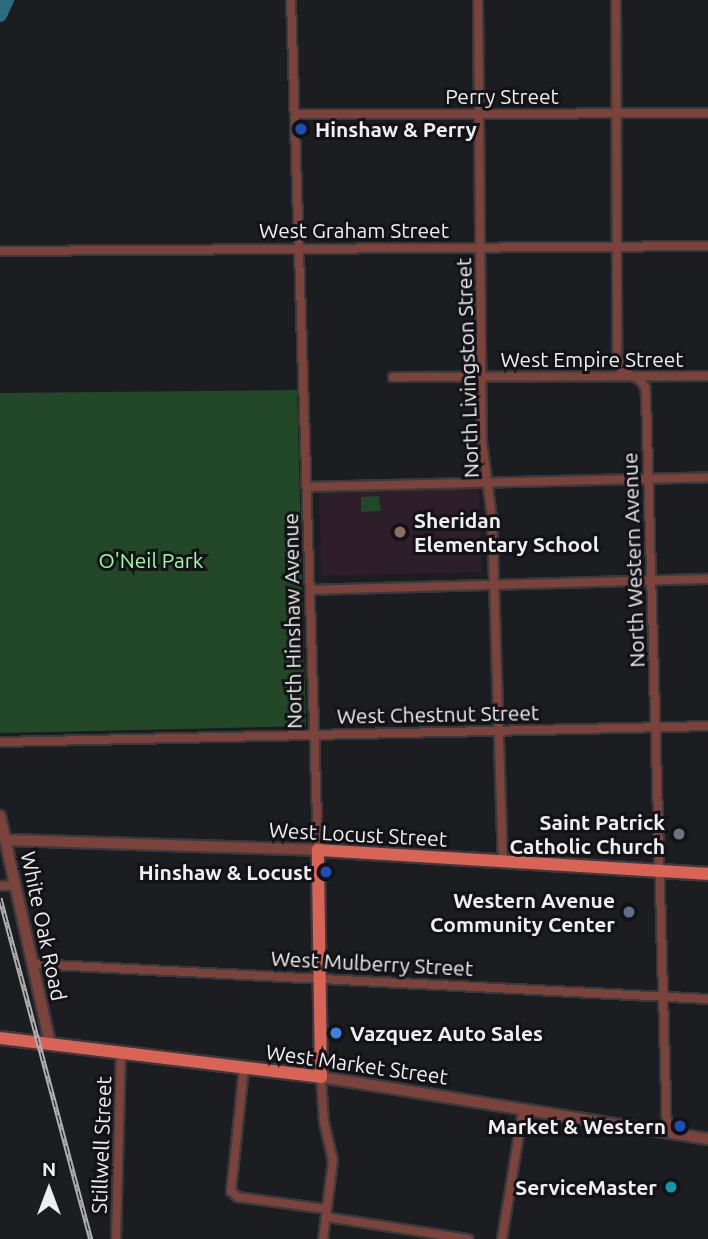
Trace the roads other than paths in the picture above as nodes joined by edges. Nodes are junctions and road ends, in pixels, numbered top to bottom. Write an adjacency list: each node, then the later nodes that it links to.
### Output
1 (291, 0): 7 (street, North Hinshaw Avenue)
2 (478, 0): 4 (street, North Livingston Street)
3 (616, 0): 5 (street, North Western Avenue)
4 (480, 113): 5 (street, Perry Street); 7 (street, Perry Street); 8 (street, North Livingston Street)
5 (617, 113): 6 (street, Perry Street); 9 (street, North Western Avenue)
6 (708, 113)
7 (295, 114): 11 (street, North Hinshaw Avenue)
8 (481, 246): 9 (street, West Graham Street); 11 (street, West Graham Street); 16 (street, North Livingston Street)
9 (617, 246): 10 (street, West Graham Street); 13 (street, North Western Avenue)
10 (708, 246)
11 (301, 247): 12 (street, West Graham Street); 20 (street, North Hinshaw Avenue)
12 (0, 251)
13 (632, 376): 14 (street, West Empire Street); 16 (street, West Empire Street); 18 (street, North Western Avenue)
14 (708, 376)
15 (393, 377): 16 (street, West Empire Street)
16 (482, 377): 19 (street, North Livingston Street)
17 (708, 477): 18 (street)
18 (648, 478): 19 (street); 22 (street, North Western Avenue)
19 (488, 483): 20 (street); 23 (street, North Livingston Street)
20 (308, 487): 24 (street, North Hinshaw Avenue)
21 (708, 579): 22 (street)
22 (650, 581): 23 (street); 26 (street, North Western Avenue)
23 (494, 585): 24 (street); 27 (street, North Livingston Street)
24 (311, 590): 28 (street, North Hinshaw Avenue)
25 (708, 726): 26 (street, West Chestnut Street)
26 (655, 727): 27 (street, West Chestnut Street); 34 (street, North Western Avenue)
27 (499, 730): 28 (street, West Chestnut Street); 33 (street, North Livingston Street)
28 (314, 734): 29 (street, West Chestnut Street); 32 (street, North Hinshaw Avenue)
29 (0, 742)
30 (0, 816): 31 (street, White Oak Road)
31 (6, 840): 32 (street, West Locust Street); 36 (street, White Oak Road)
32 (318, 850): 33 (main road, West Locust Street); 39 (main road, North Hinshaw Avenue)
33 (503, 861): 34 (main road, West Locust Street)
34 (659, 870): 35 (main road, West Locust Street); 40 (street, North Western Avenue)
35 (708, 874)
36 (16, 885): 37 (street); 38 (street, White Oak Road)
37 (0, 886)
38 (33, 964): 39 (street, West Mulberry Street); 43 (street, White Oak Road)
39 (319, 977): 40 (street, West Mulberry Street); 46 (main road, North Hinshaw Avenue)
40 (663, 996): 41 (street, West Mulberry Street); 48 (street, North Western Avenue)
41 (708, 999)
42 (0, 1038): 43 (main road, West Market Street)
43 (50, 1044): 44 (main road, West Market Street)
44 (121, 1053): 45 (main road, West Market Street); 51 (street, Stillwell Street)
45 (244, 1068): 46 (main road, West Market Street); 50 (street)
46 (321, 1077): 47 (street, West Market Street); 50 (street, North Hinshaw Avenue)
47 (523, 1109): 48 (street, West Market Street); 54 (street)
48 (667, 1132): 49 (street, West Market Street)
49 (708, 1139)
50 (326, 1213): 52 (street, North Hinshaw Avenue); 53 (street)
51 (116, 1239)
52 (323, 1239)
53 (468, 1239)
54 (502, 1239)

